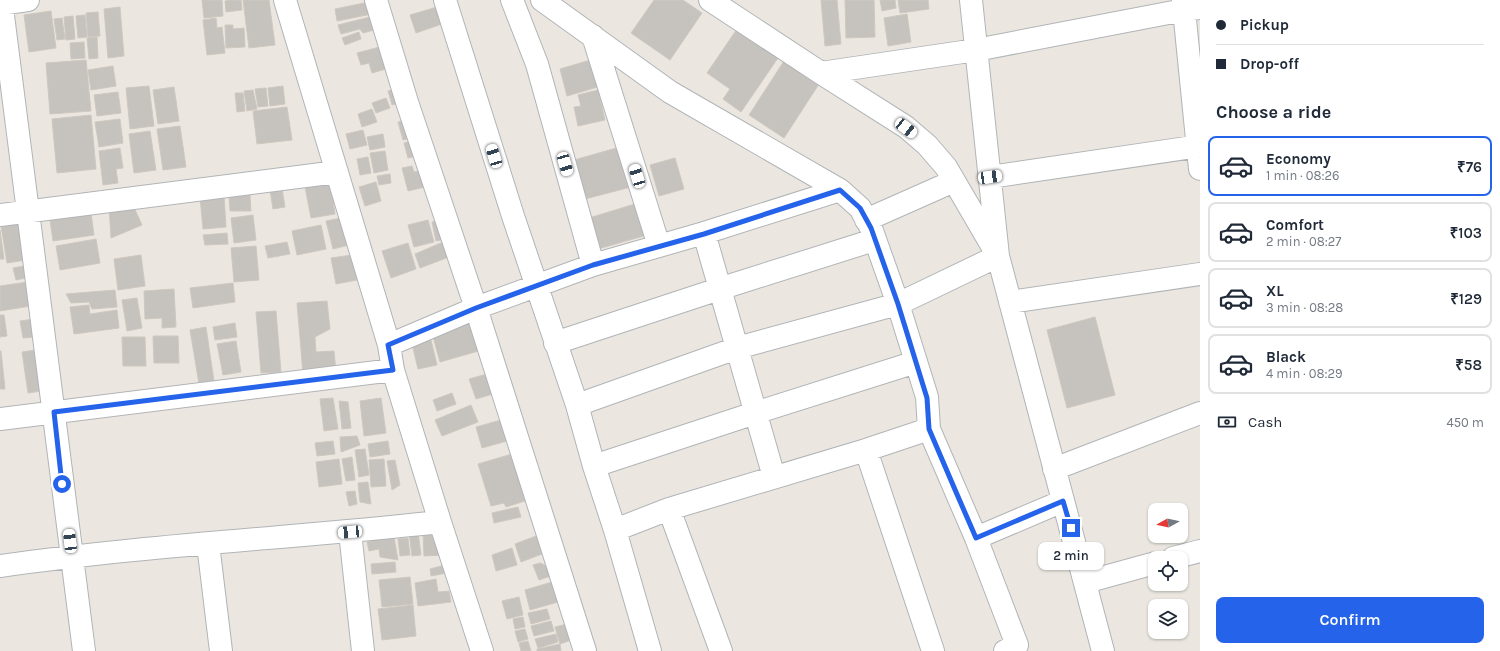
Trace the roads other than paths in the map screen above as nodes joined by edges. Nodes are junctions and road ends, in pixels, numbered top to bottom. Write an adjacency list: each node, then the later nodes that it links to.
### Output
1 (28, 0): 9 (street)
2 (285, 0): 16 (street)
3 (376, 0): 33 (street)
4 (445, 0): 29 (street)
5 (512, 0): 27 (street)
6 (542, 0): 11 (street)
7 (710, 0): 13 (street)
8 (971, 0): 12 (street)
9 (1, 3): 20 (street)
10 (1189, 6): 12 (street); 14 (street)
11 (593, 36): 19 (street); 25 (street)
12 (976, 50): 13 (street); 17 (street)
13 (821, 73): 18 (street)
14 (1199, 146): 15 (street); 17 (street)
15 (1200, 169)
16 (337, 172): 20 (street); 35 (street)
17 (990, 177): 26 (street)
18 (954, 181): 22 (street); 26 (street)
19 (840, 190): 22 (street); 23 (street)
20 (28, 212): 21 (street); 40 (street)
21 (0, 215)
22 (866, 220): 24 (street)
23 (704, 234): 25 (street); 30 (street)
24 (874, 240): 30 (street); 32 (street)
25 (659, 246): 27 (street)
26 (998, 256): 31 (street); 32 (street)
27 (593, 265): 29 (street)
28 (1200, 274): 31 (street)
29 (536, 285): 33 (street); 34 (street)
30 (719, 289): 34 (street); 36 (street)
31 (1010, 302): 47 (street)
32 (898, 304): 36 (street); 37 (street)
33 (476, 308): 35 (street); 67 (street)
34 (555, 343): 39 (street)
35 (388, 345): 38 (street)
36 (737, 348): 39 (street); 41 (street)
37 (916, 362): 41 (street); 44 (street)
38 (393, 370): 40 (street); 51 (street)
39 (577, 405): 46 (street)
40 (54, 412): 43 (street); 58 (street)
41 (755, 413): 46 (street); 48 (street)
42 (1200, 413): 47 (street)
43 (0, 419)
44 (929, 429): 45 (street); 54 (street)
45 (866, 450): 48 (street); 70 (street)
46 (594, 466): 52 (street)
47 (1054, 468): 49 (street)
48 (774, 477): 50 (street)
49 (1063, 501): 54 (street); 61 (street)
50 (669, 508): 52 (street); 69 (street)
51 (440, 522): 53 (street); 66 (street)
52 (615, 530): 68 (street)
53 (350, 532): 55 (street); 65 (street)
54 (976, 538): 62 (street)
55 (208, 544): 58 (street); 64 (street)
56 (1200, 551): 57 (street)
57 (1188, 554)
58 (72, 556): 60 (street); 63 (street)
59 (1148, 565): 61 (street)
60 (0, 566)
61 (1086, 582): 71 (street)
62 (1013, 649)
63 (84, 651)
64 (221, 651)
65 (363, 651)
66 (482, 651)
67 (585, 651)
68 (650, 651)
69 (721, 651)
70 (933, 651)
71 (1103, 651)

